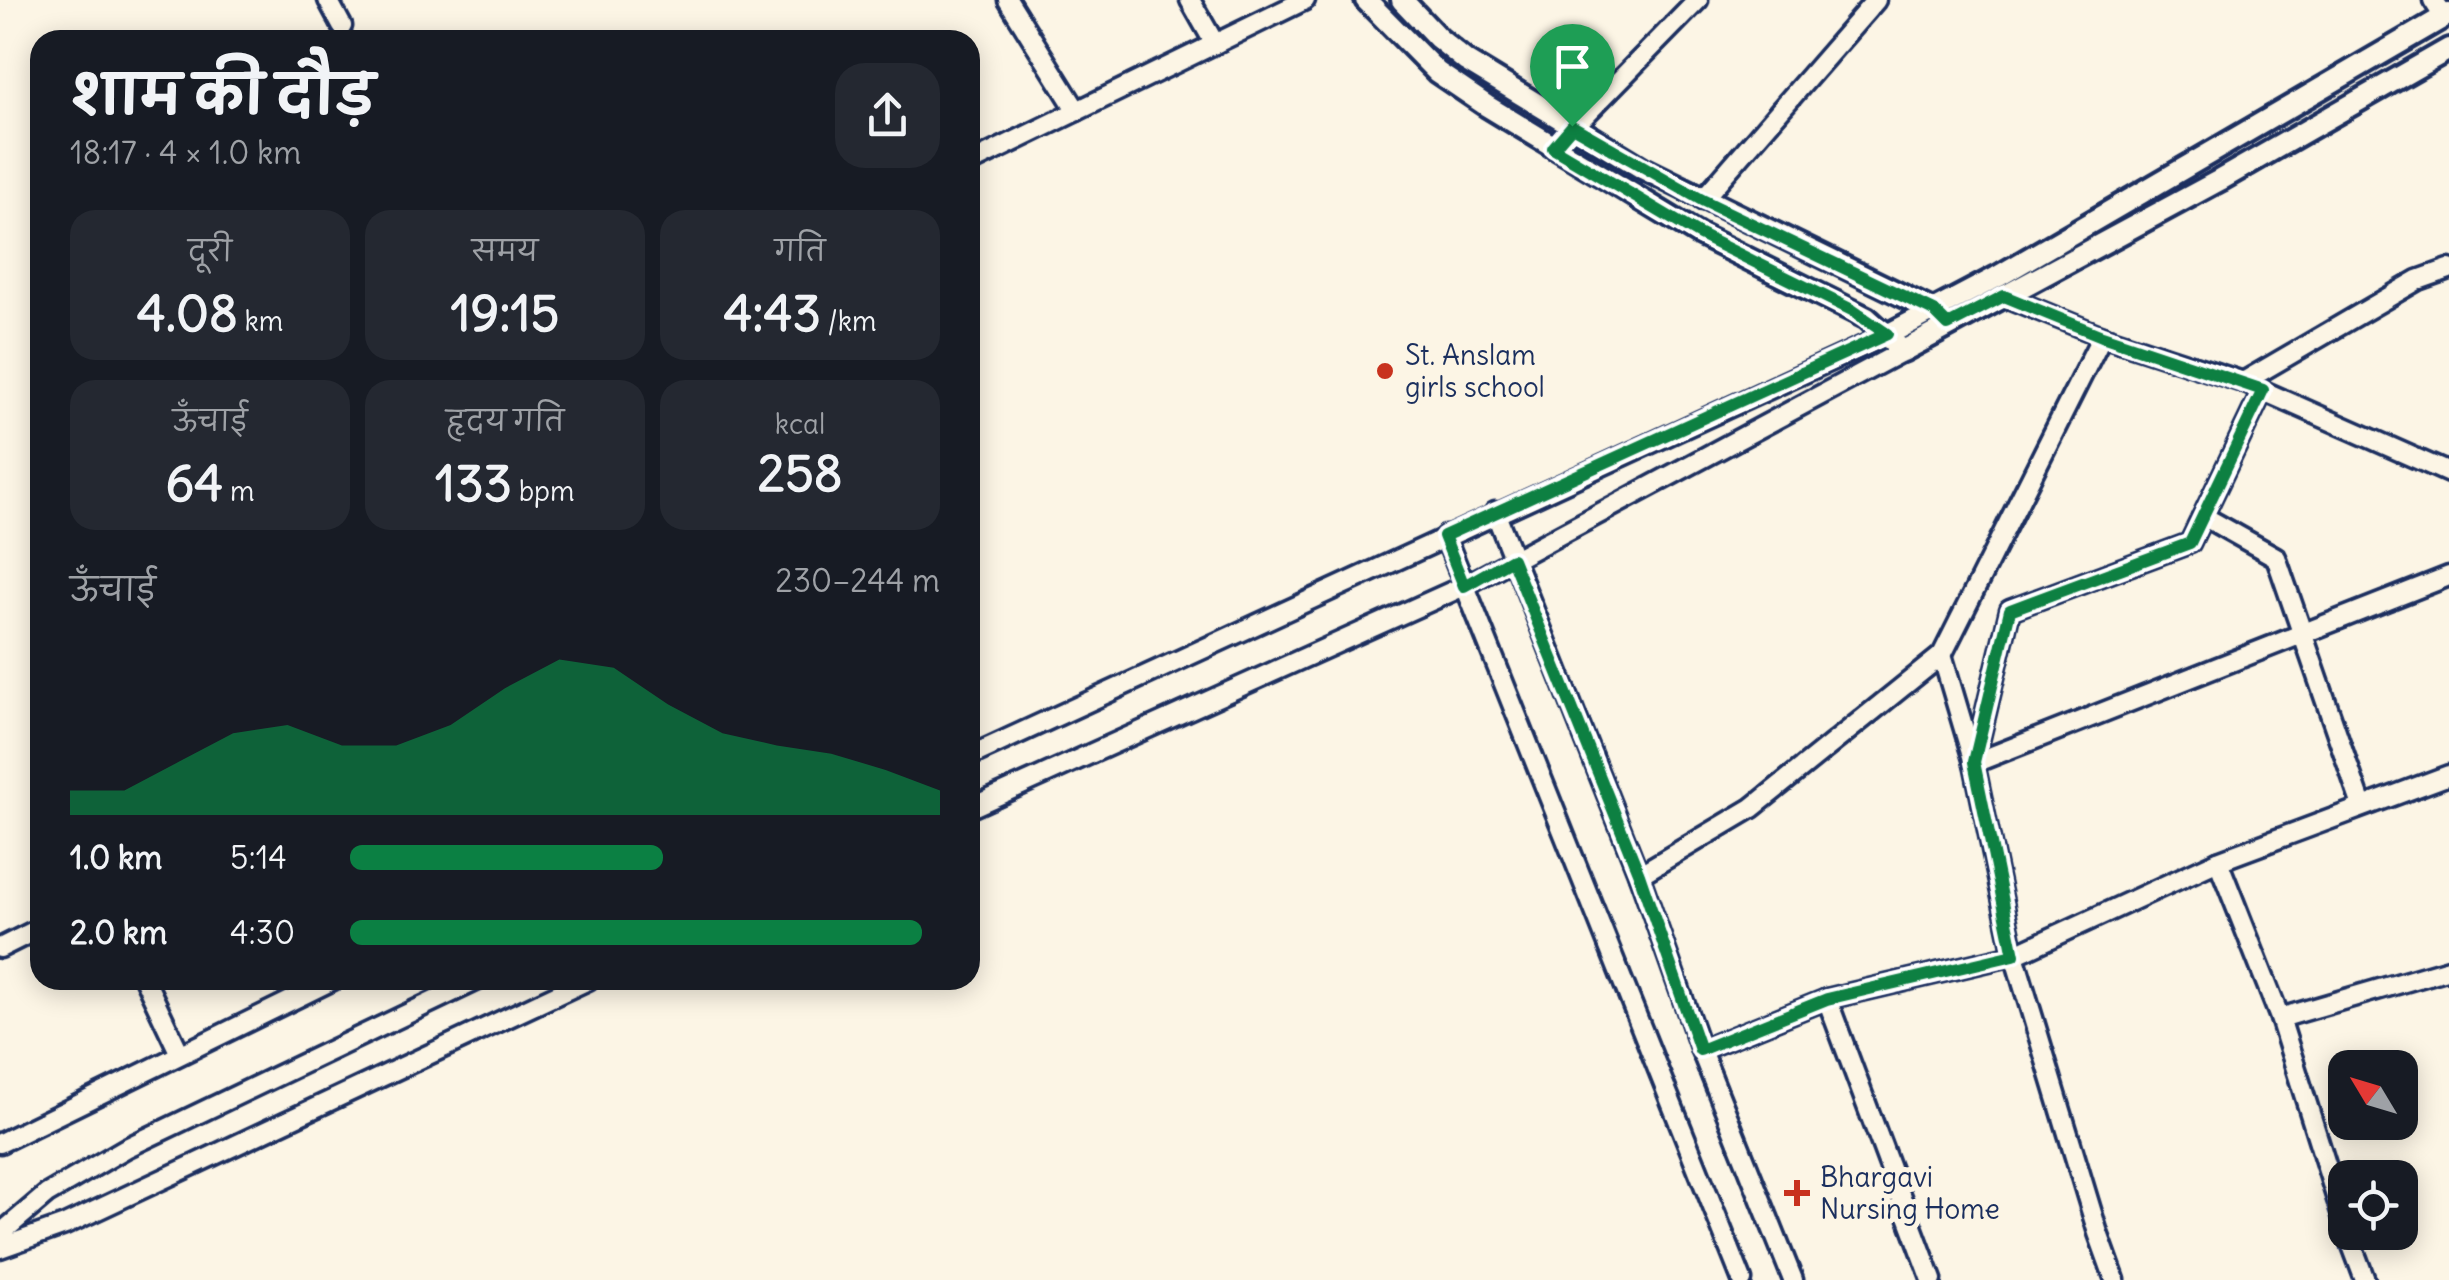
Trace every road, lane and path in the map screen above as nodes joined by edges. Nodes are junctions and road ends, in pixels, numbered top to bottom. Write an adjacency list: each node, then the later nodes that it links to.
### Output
1 (328, 0): 10 (street)
2 (1008, 0): 13 (street)
3 (1190, 0): 11 (street)
4 (1305, 0): 11 (street)
5 (1366, 0): 15 (street)
6 (1402, 0): 14 (street)
7 (1698, 0): 14 (street)
8 (1876, 0): 17 (street)
9 (2442, 10): 20 (street)
10 (342, 26)
11 (1215, 44): 13 (street)
12 (2449, 50): 19 (street)
13 (1077, 111): 16 (street)
14 (1572, 126): 15 (street); 17 (street)
15 (1553, 148): 21 (street)
16 (980, 157)
17 (1702, 200): 20 (street)
18 (2446, 276): 24 (street)
19 (2004, 296): 20 (street); 22 (street)
20 (1941, 318): 21 (street); 23 (street)
21 (1887, 334): 23 (street); 27 (street)
22 (2102, 336): 24 (street); 34 (street)
23 (1903, 351): 30 (street)
24 (2243, 382): 25 (street)
25 (2263, 390): 26 (street); 28 (street)
26 (2449, 472)
27 (1496, 512): 29 (street); 30 (street)
28 (2203, 516): 33 (street); 36 (street)
29 (1444, 536): 32 (street); 35 (street)
30 (1512, 559): 32 (street); 41 (street)
31 (2449, 576): 33 (street)
32 (1464, 586): 38 (street); 59 (street)
33 (2301, 634): 36 (street); 39 (street)
34 (1942, 655): 36 (street); 41 (street)
35 (980, 751)
36 (1974, 762): 44 (street)
37 (2449, 775): 39 (street)
38 (980, 804)
39 (2362, 806): 40 (street)
40 (2218, 861): 44 (street); 51 (street)
41 (1639, 874): 52 (street)
42 (30, 933): 43 (street)
43 (0, 948)
44 (2014, 955): 50 (street); 62 (street)
45 (2447, 975): 51 (street)
46 (150, 990): 53 (street)
47 (311, 990): 53 (street)
48 (457, 990): 56 (street)
49 (567, 990): 57 (street)
50 (1827, 999): 52 (street); 61 (street)
51 (2280, 1018): 55 (street)
52 (1700, 1050): 60 (street)
53 (180, 1054): 54 (street)
54 (0, 1142)
55 (2328, 1171)
56 (0, 1234)
57 (0, 1248)
58 (2354, 1250): 63 (street)
59 (1742, 1280)
60 (1793, 1280)
61 (1932, 1280)
62 (2116, 1280)
63 (2365, 1280)

